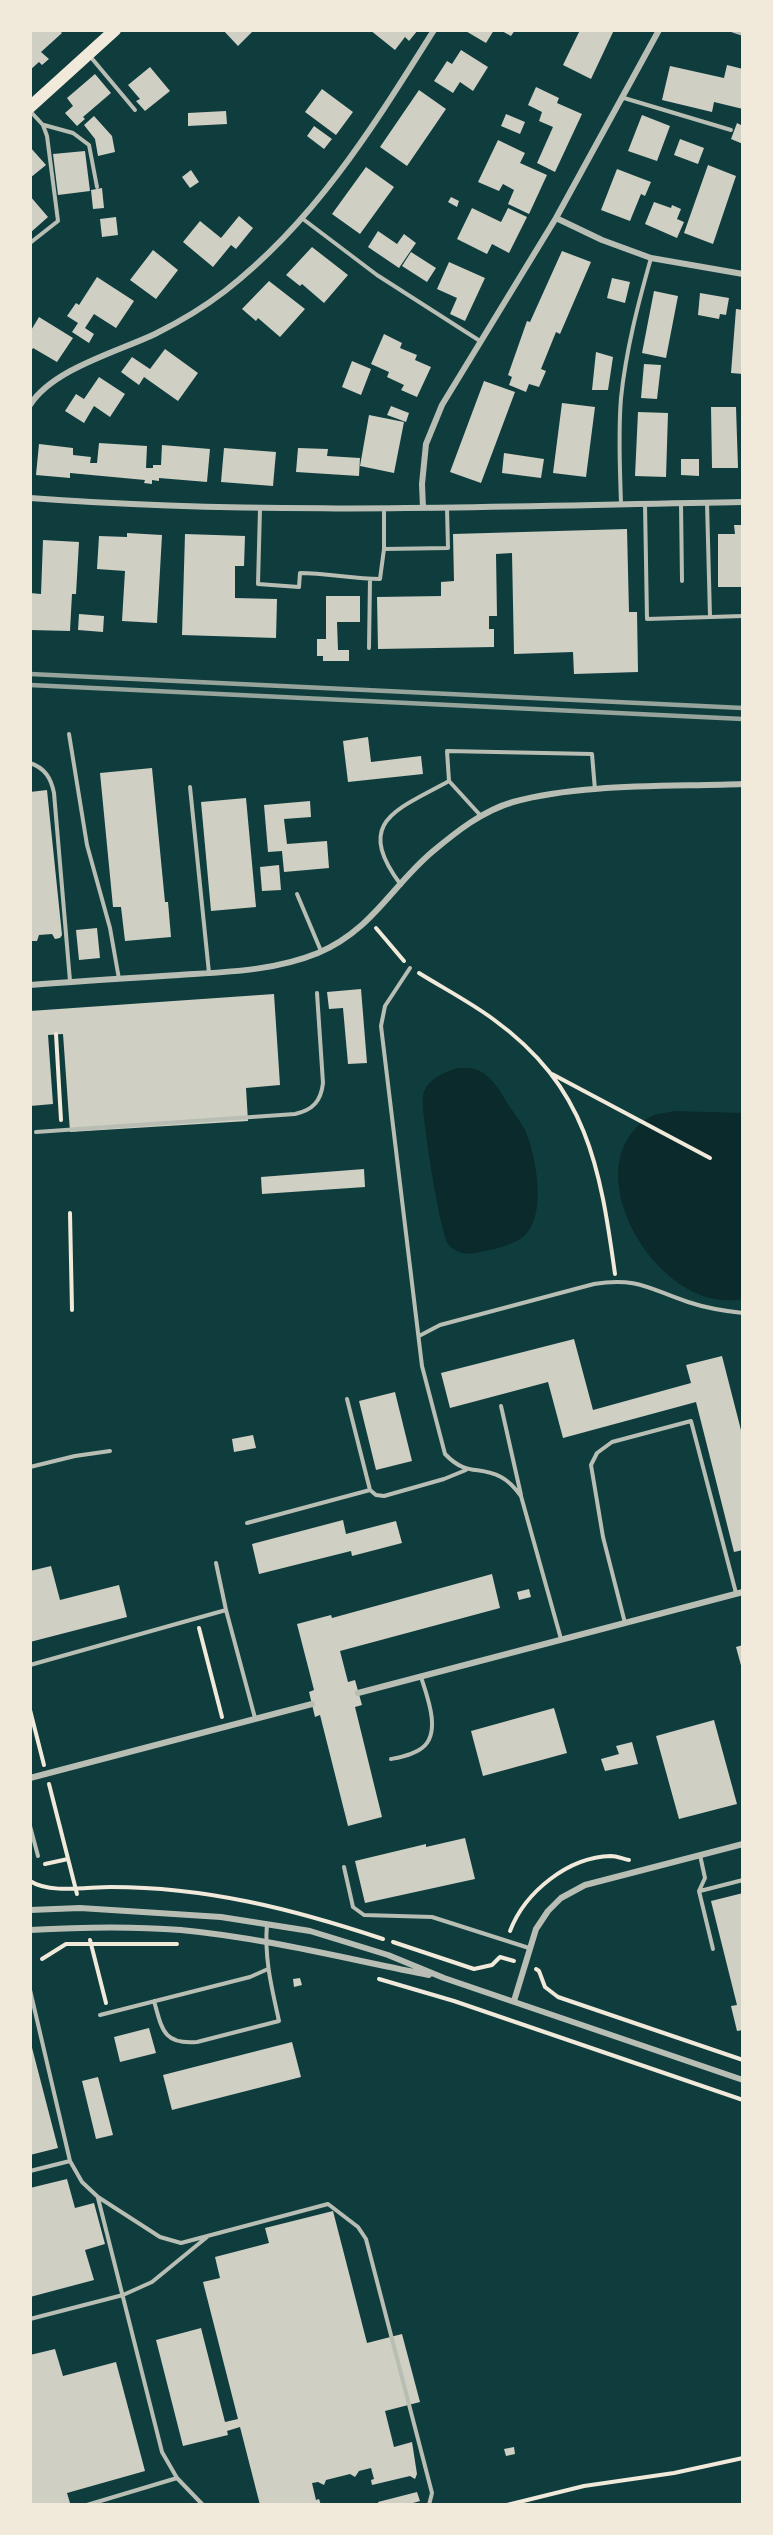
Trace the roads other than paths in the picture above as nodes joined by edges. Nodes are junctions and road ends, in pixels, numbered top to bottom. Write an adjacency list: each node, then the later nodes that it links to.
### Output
1 (115, 30): 6 (main road)
2 (434, 30): 14 (street)
3 (659, 30): 7 (street)
4 (734, 30): 5 (street)
5 (743, 33)
6 (89, 55): 8 (main road); 9 (lane)
7 (624, 98): 11 (lane); 13 (street)
8 (30, 109): 10 (lane)
9 (135, 110)
10 (43, 125): 12 (lane); 15 (lane)
11 (731, 129)
12 (97, 187)
13 (556, 218): 16 (street); 18 (street)
14 (303, 219): 18 (lane); 19 (street)
15 (30, 243)
16 (651, 258): 17 (street); 24 (lane)
17 (743, 274)
18 (482, 342): 26 (street)
19 (30, 405)
20 (30, 498): 28 (street)
21 (707, 502): 22 (street); 23 (street); 34 (lane)
22 (743, 502)
23 (681, 503): 25 (street); 32 (lane)
24 (621, 504): 25 (street); 27 (street)
25 (645, 504): 34 (lane)
26 (423, 508): 27 (street); 29 (street)
27 (447, 508): 30 (lane)
28 (260, 509): 29 (street); 31 (lane)
29 (384, 509): 30 (lane)
30 (384, 549): 31 (lane)
31 (370, 579): 35 (lane)
32 (682, 581)
33 (743, 616): 34 (lane)
34 (710, 617)
35 (369, 648)
36 (69, 734): 48 (lane)
37 (30, 763): 49 (lane)
38 (449, 781): 41 (lane); 42 (lane); 43 (lane)
39 (743, 784): 41 (street)
40 (190, 787): 47 (lane)
41 (595, 790): 42 (street)
42 (481, 816): 43 (street)
43 (401, 885): 45 (street)
44 (297, 894): 45 (lane)
45 (321, 952): 47 (street)
46 (410, 968): 54 (lane)
47 (209, 973): 48 (street)
48 (119, 979): 49 (street)
49 (70, 982): 50 (street)
50 (30, 985)
51 (317, 993): 52 (lane)
52 (36, 1132)
53 (743, 1313): 54 (lane)
54 (419, 1336): 59 (lane)
55 (347, 1399): 60 (lane)
56 (501, 1406): 61 (lane)
57 (110, 1452): 58 (lane)
58 (30, 1467)
59 (467, 1470): 60 (lane); 61 (lane)
60 (370, 1490): 62 (lane)
61 (521, 1496): 67 (lane)
62 (247, 1523)
63 (216, 1563): 65 (lane)
64 (739, 1593): 66 (street); 66 (lane)
65 (226, 1610): 68 (lane); 72 (lane)
66 (625, 1623): 67 (street)
67 (561, 1639): 69 (street)
68 (30, 1665)
69 (421, 1676): 70 (street); 73 (lane)
70 (358, 1693)
71 (312, 1704): 72 (street)
72 (255, 1718): 74 (street)
73 (391, 1759)
74 (30, 1779)
75 (30, 1826): 78 (lane)
76 (743, 1844): 77 (street)
77 (700, 1855): 81 (lane); 86 (street)
78 (38, 1856)
79 (344, 1867): 86 (lane)
80 (743, 1880): 81 (lane)
81 (699, 1891): 87 (lane)
82 (30, 1910): 83 (street)
83 (267, 1924): 85 (lane); 89 (street)
84 (30, 1930): 85 (street)
85 (266, 1941): 88 (lane); 89 (street)
86 (529, 1948): 92 (street)
87 (713, 1949)
88 (268, 1969): 91 (lane); 91 (lane)
89 (444, 1978): 92 (street)
90 (30, 1993): 95 (lane)
91 (154, 2001): 93 (lane)
92 (514, 2001): 94 (street)
93 (100, 2015)
94 (743, 2080)
95 (70, 2161): 96 (lane); 97 (lane)
96 (30, 2171)
97 (98, 2197): 98 (lane); 99 (lane)
98 (210, 2235): 99 (lane); 104 (lane)
99 (123, 2295): 100 (lane); 101 (lane)
100 (30, 2319)
101 (177, 2478): 102 (lane); 103 (lane)
102 (87, 2505)
103 (203, 2505)
104 (429, 2505)

